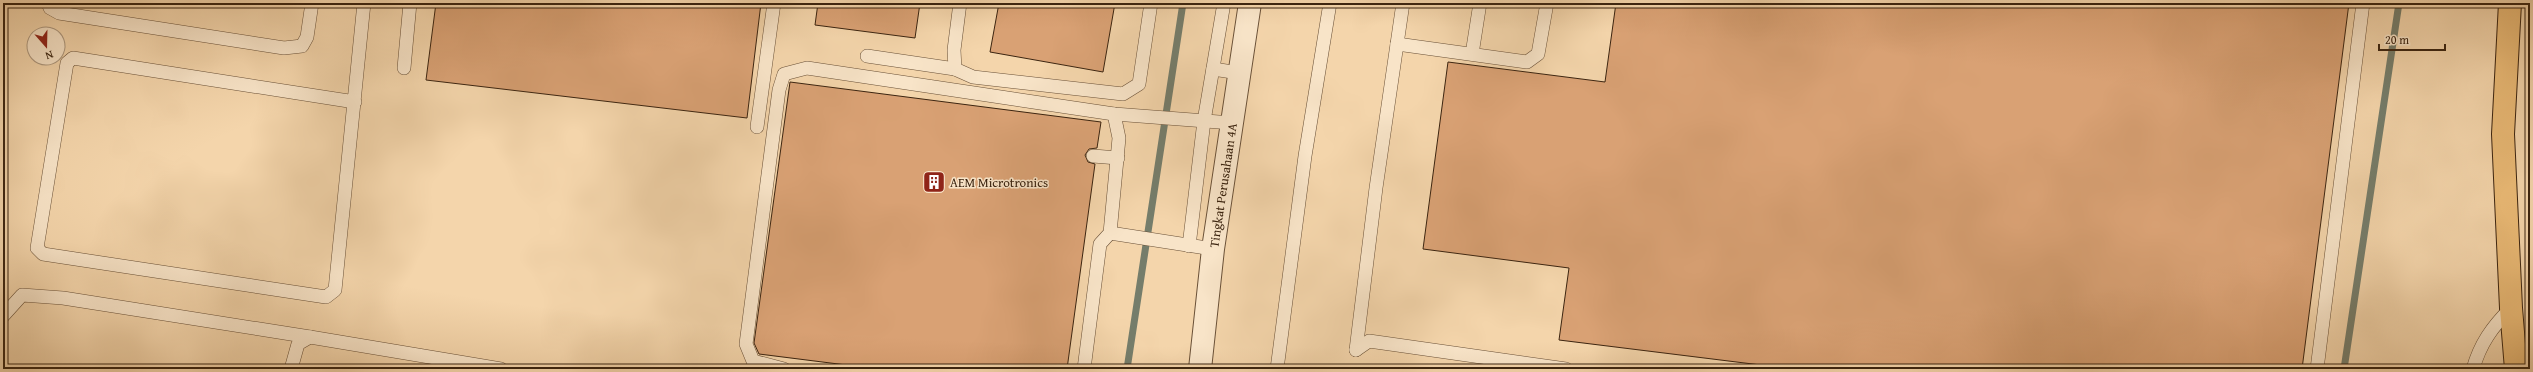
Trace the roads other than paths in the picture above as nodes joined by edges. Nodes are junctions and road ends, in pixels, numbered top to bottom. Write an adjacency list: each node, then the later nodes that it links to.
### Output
1 (48, 3): 2 (lane)
2 (312, 3)
3 (364, 3): 23 (lane)
4 (410, 3): 19 (lane)
5 (774, 3): 27 (lane)
6 (960, 3): 20 (lane)
7 (1151, 3): 20 (lane)
8 (1224, 3): 21 (lane)
9 (1250, 3): 22 (street, Tingkat Perusahaan 4A)
10 (1330, 3): 41 (lane)
11 (1403, 3): 16 (lane)
12 (1480, 3): 17 (lane)
13 (1547, 3): 17 (lane)
14 (2363, 3): 43 (lane)
15 (2510, 3): 33 (highway)
16 (1397, 44): 17 (lane); 42 (lane)
17 (1472, 54)
18 (868, 56): 20 (lane)
19 (404, 68)
20 (955, 69)
21 (1213, 69): 22 (lane); 25 (lane)
22 (1239, 73): 26 (street, Tingkat Perusahaan 4A)
23 (355, 102): 23 (lane)
24 (1114, 114): 25 (lane); 29 (lane); 38 (lane)
25 (1204, 121): 26 (lane); 31 (lane)
26 (1232, 123): 32 (street, Tingkat Perusahaan 4A)
27 (757, 127)
28 (1093, 156): 29 (lane)
29 (1118, 158): 30 (lane)
30 (1110, 234): 31 (lane); 39 (lane)
31 (1190, 246): 32 (lane)
32 (1212, 249): 40 (street, Tingkat Perusahaan 4A)
33 (2511, 308): 44 (lane); 45 (highway)
34 (3, 316): 35 (lane)
35 (310, 337): 36 (lane); 37 (lane)
36 (291, 369)
37 (501, 369)
38 (784, 369)
39 (1084, 369)
40 (1200, 369)
41 (1277, 369)
42 (1566, 369)
43 (2317, 369)
44 (2473, 369)
45 (2516, 369)

